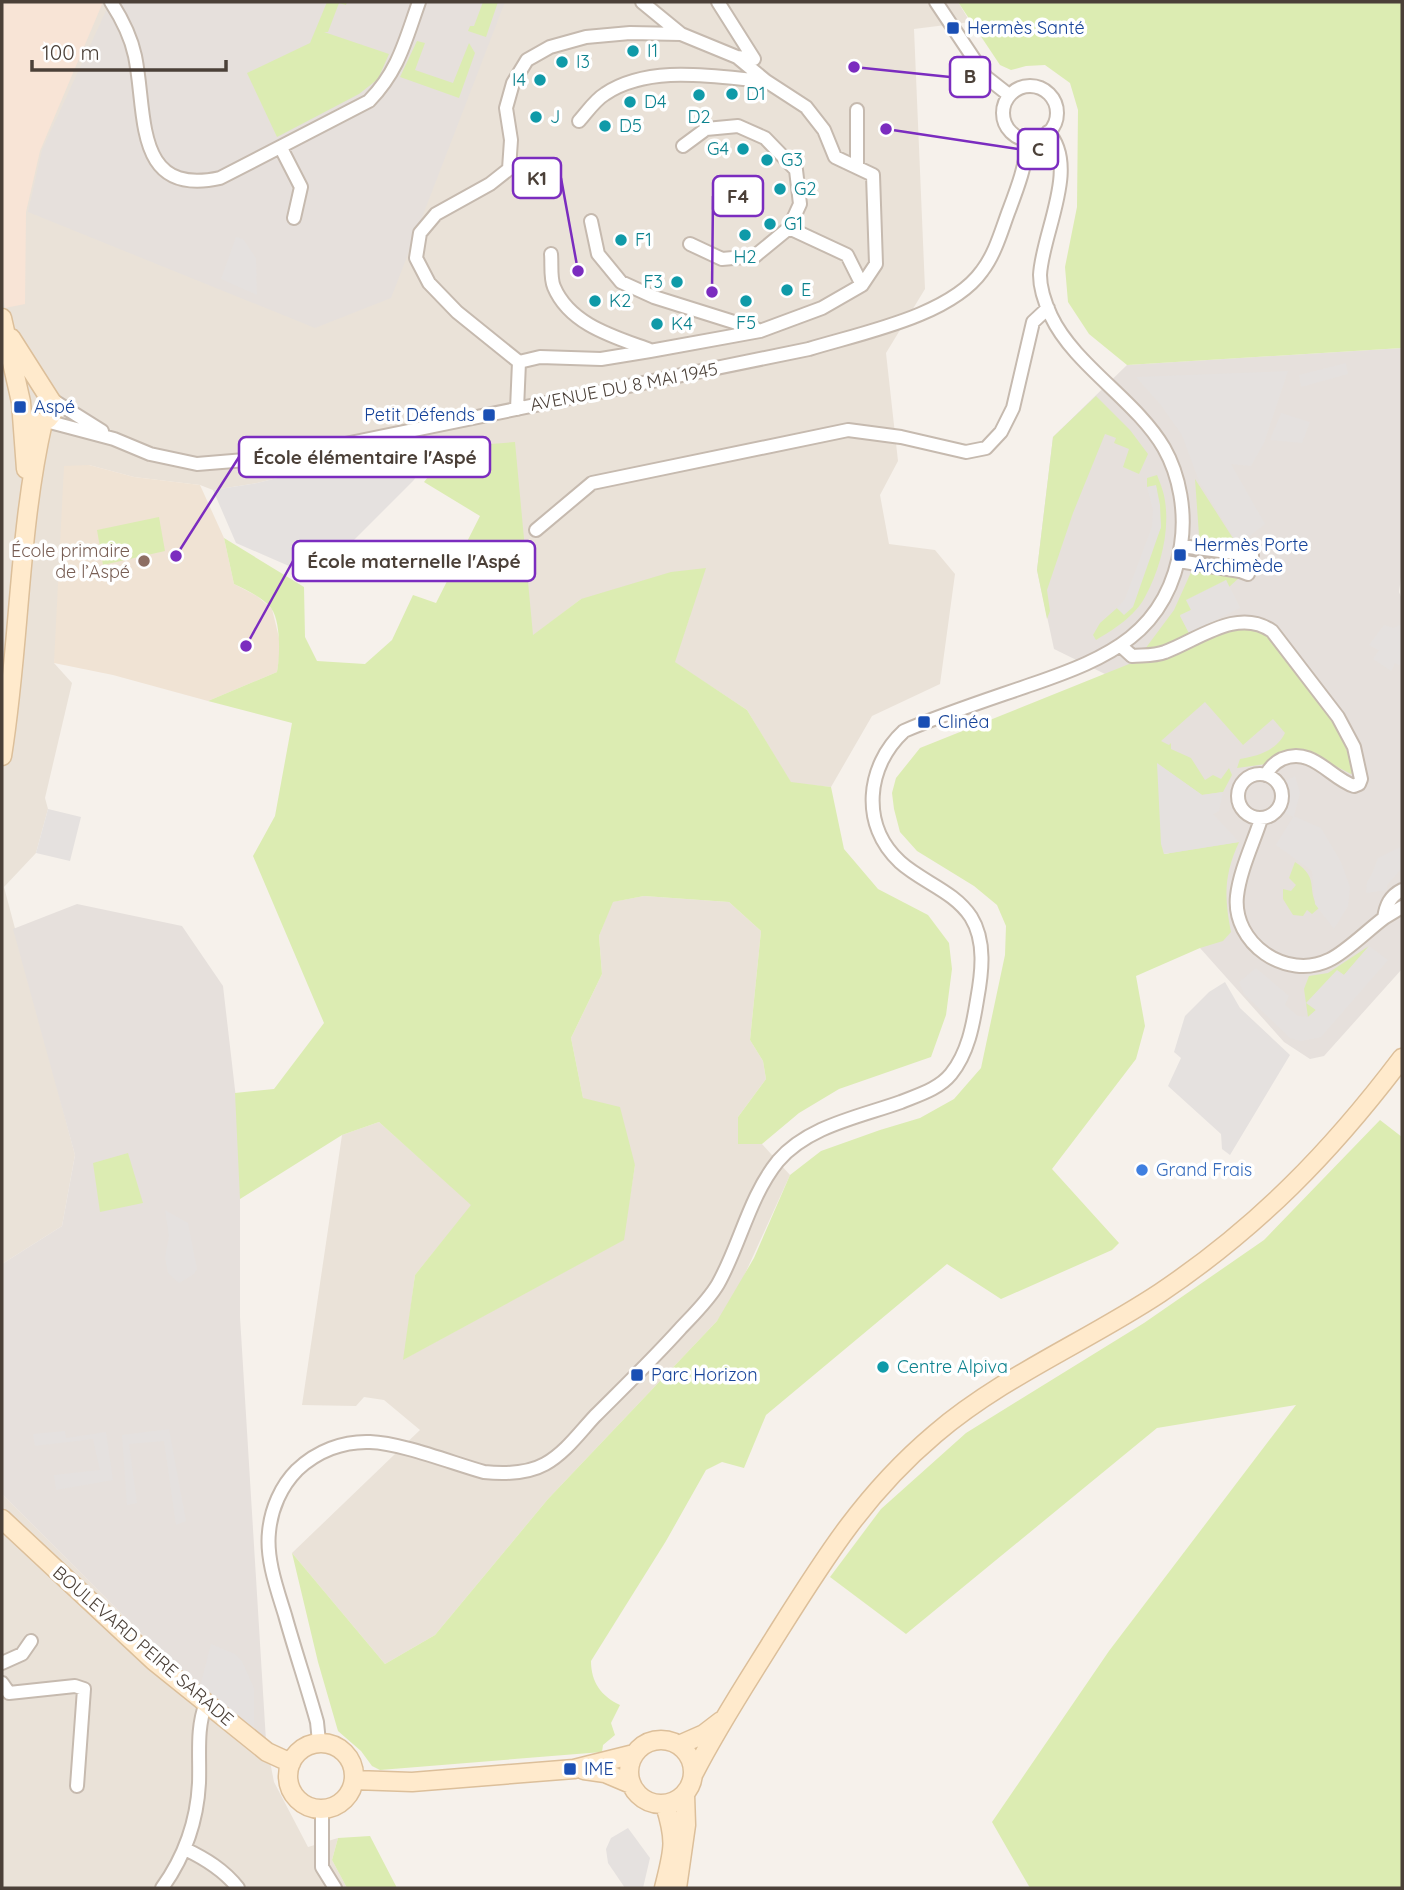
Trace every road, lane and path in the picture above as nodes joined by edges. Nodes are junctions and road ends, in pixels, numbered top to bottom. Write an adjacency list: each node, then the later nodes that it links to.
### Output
1 (111, 2): 15 (street)
2 (419, 2): 15 (street)
3 (642, 2): 6 (street)
4 (718, 2): 7 (street)
5 (936, 2): 9 (street)
6 (681, 34): 7 (street); 27 (street)
7 (737, 57): 8 (street)
8 (766, 81): 11 (street); 16 (street)
9 (1009, 95): 12 (street); 13 (street)
10 (857, 110): 16 (street)
11 (579, 121)
12 (1048, 132): 13 (street); 23 (street)
13 (1028, 140): 29 (street, AVENUE DU 8 MAI 1945)
14 (683, 146): 19 (street)
15 (281, 148): 17 (street)
16 (857, 166): 22 (street)
17 (294, 218)
18 (592, 221): 25 (street)
19 (789, 228): 20 (street); 22 (street)
20 (690, 244)
21 (551, 254): 26 (street)
22 (862, 285): 25 (street)
23 (1048, 308): 34 (street); 35 (street)
24 (3, 323): 28 (street); 30 (street)
25 (760, 331): 26 (street)
26 (650, 351): 27 (street)
27 (519, 362): 29 (street)
28 (50, 397): 30 (street); 31 (street); 32 (street, AVENUE DU 8 MAI 1945)
29 (517, 409): 32 (street, AVENUE DU 8 MAI 1945)
30 (22, 410): 31 (street); 33 (street)
31 (45, 422): 32 (street, AVENUE DU 8 MAI 1945); 33 (street)
32 (114, 439)
33 (28, 501): 40 (street)
34 (537, 530)
35 (1181, 546): 36 (street); 37 (street)
36 (1252, 555)
37 (1179, 561): 38 (street); 39 (street)
38 (1248, 574)
39 (1121, 646): 41 (street); 53 (street)
40 (2, 756)
41 (1266, 775): 42 (street); 42 (street)
42 (1261, 819): 45 (street)
43 (1402, 890): 45 (street)
44 (1402, 907): 45 (street)
45 (1385, 911)
46 (1402, 1058): 52 (street)
47 (2, 1519): 51 (street, BOULEVARD PEIRE SARADE)
48 (31, 1641): 49 (street)
49 (2, 1663)
50 (4, 1692): 61 (street)
51 (206, 1703): 56 (street, BOULEVARD PEIRE SARADE); 65 (street)
52 (724, 1719): 54 (street); 58 (street)
53 (319, 1742): 56 (street); 59 (street)
54 (679, 1745): 55 (street); 58 (street)
55 (635, 1754): 57 (street); 60 (street)
56 (290, 1763): 64 (street)
57 (574, 1769): 59 (street); 60 (street)
58 (694, 1773): 62 (street)
59 (354, 1780): 64 (street)
60 (631, 1784): 63 (street)
61 (77, 1786)
62 (685, 1794): 63 (street); 70 (street)
63 (665, 1805): 69 (street)
64 (322, 1809): 68 (street)
65 (185, 1849): 66 (street); 67 (street)
66 (162, 1888)
67 (238, 1888)
68 (335, 1888)
69 (664, 1888)
70 (677, 1888)

